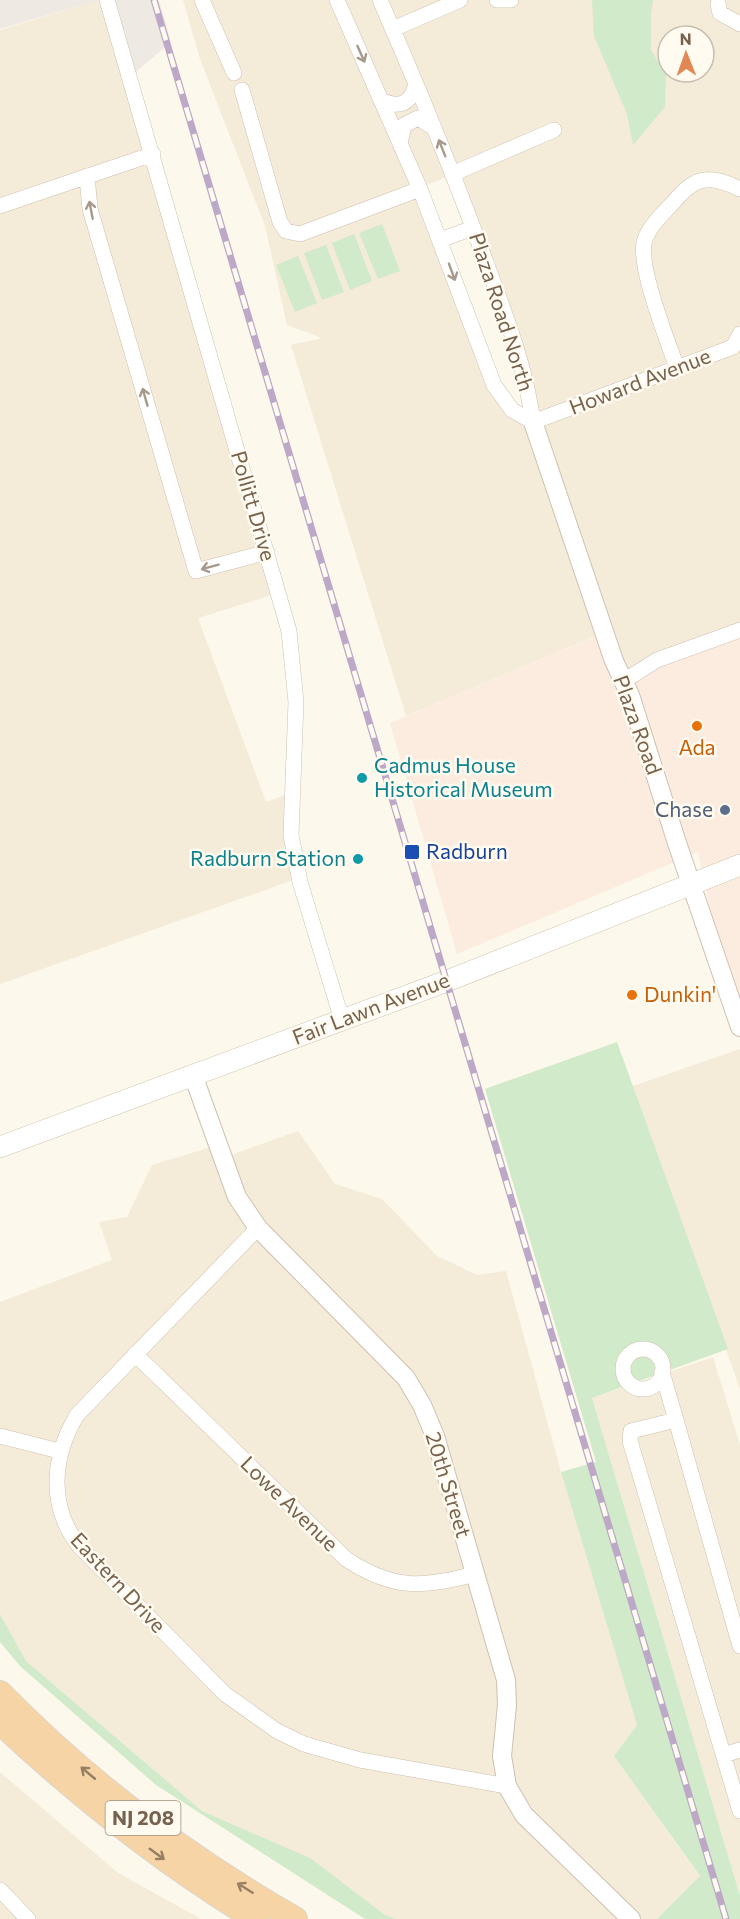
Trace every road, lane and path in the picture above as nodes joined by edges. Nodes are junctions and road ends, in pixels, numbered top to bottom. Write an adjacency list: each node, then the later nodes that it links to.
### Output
1 (107, 0): 18 (street, Pollitt Drive)
2 (202, 0): 11 (street)
3 (337, 0): 14 (street, Plaza Road North, one-way to 14)
4 (380, 0): 10 (street, Plaza Road North)
5 (460, 0): 10 (street)
6 (497, 0): 7 (street)
7 (511, 0)
8 (718, 4): 9 (street)
9 (740, 24)
10 (393, 29): 12 (street, Plaza Road North)
11 (234, 73)
12 (416, 84): 14 (street); 15 (street, Plaza Road North)
13 (242, 90): 21 (street)
14 (381, 100): 17 (street, Plaza Road North)
15 (434, 127): 17 (street); 19 (street, Plaza Road North, one-way to 15)
16 (555, 130): 19 (street)
17 (400, 143): 21 (street, Plaza Road North)
18 (153, 154): 20 (street); 29 (street, Pollitt Drive)
19 (452, 174): 24 (street, Plaza Road North)
20 (87, 176): 23 (street); 29 (street, one-way to 20)
21 (420, 189): 25 (street, Plaza Road North)
22 (740, 189): 27 (street)
23 (0, 206)
24 (473, 228): 25 (street); 28 (street, Plaza Road North)
25 (440, 240): 28 (street, Plaza Road North, one-way to 28)
26 (738, 345): 27 (street, Howard Avenue)
27 (677, 368): 28 (street, Howard Avenue)
28 (532, 422): 31 (street, Plaza Road)
29 (267, 552): 34 (street, Pollitt Drive)
30 (740, 630): 31 (street)
31 (622, 682): 33 (street, Plaza Road)
32 (740, 865): 33 (main road, Fair Lawn Avenue)
33 (691, 885): 34 (main road, Fair Lawn Avenue); 35 (street, Plaza Road)
34 (342, 1020): 36 (main road, Fair Lawn Avenue)
35 (740, 1027)
36 (193, 1075): 37 (main road, Fair Lawn Avenue); 38 (street, 20th Street)
37 (0, 1147)
38 (258, 1228): 39 (street, Eastern Drive); 44 (street, 20th Street)
39 (135, 1354): 43 (street, Eastern Drive); 44 (street, Lowe Avenue)
40 (662, 1372): 41 (street)
41 (676, 1420): 45 (street); 50 (street)
42 (0, 1436): 43 (street)
43 (59, 1451): 51 (street, Eastern Drive)
44 (474, 1574): 51 (street, 20th Street)
45 (734, 1610): 46 (street)
46 (740, 1646)
47 (2, 1694): 56 (highway, NJ 208, one-way to 47)
48 (0, 1722): 54 (highway, NJ 208, one-way to 54)
49 (740, 1750): 50 (street)
50 (724, 1755): 52 (street)
51 (507, 1786): 57 (street, 20th Street)
52 (740, 1811)
53 (0, 1890): 55 (street)
54 (248, 1915)
55 (28, 1919)
56 (295, 1919)
57 (631, 1919)

